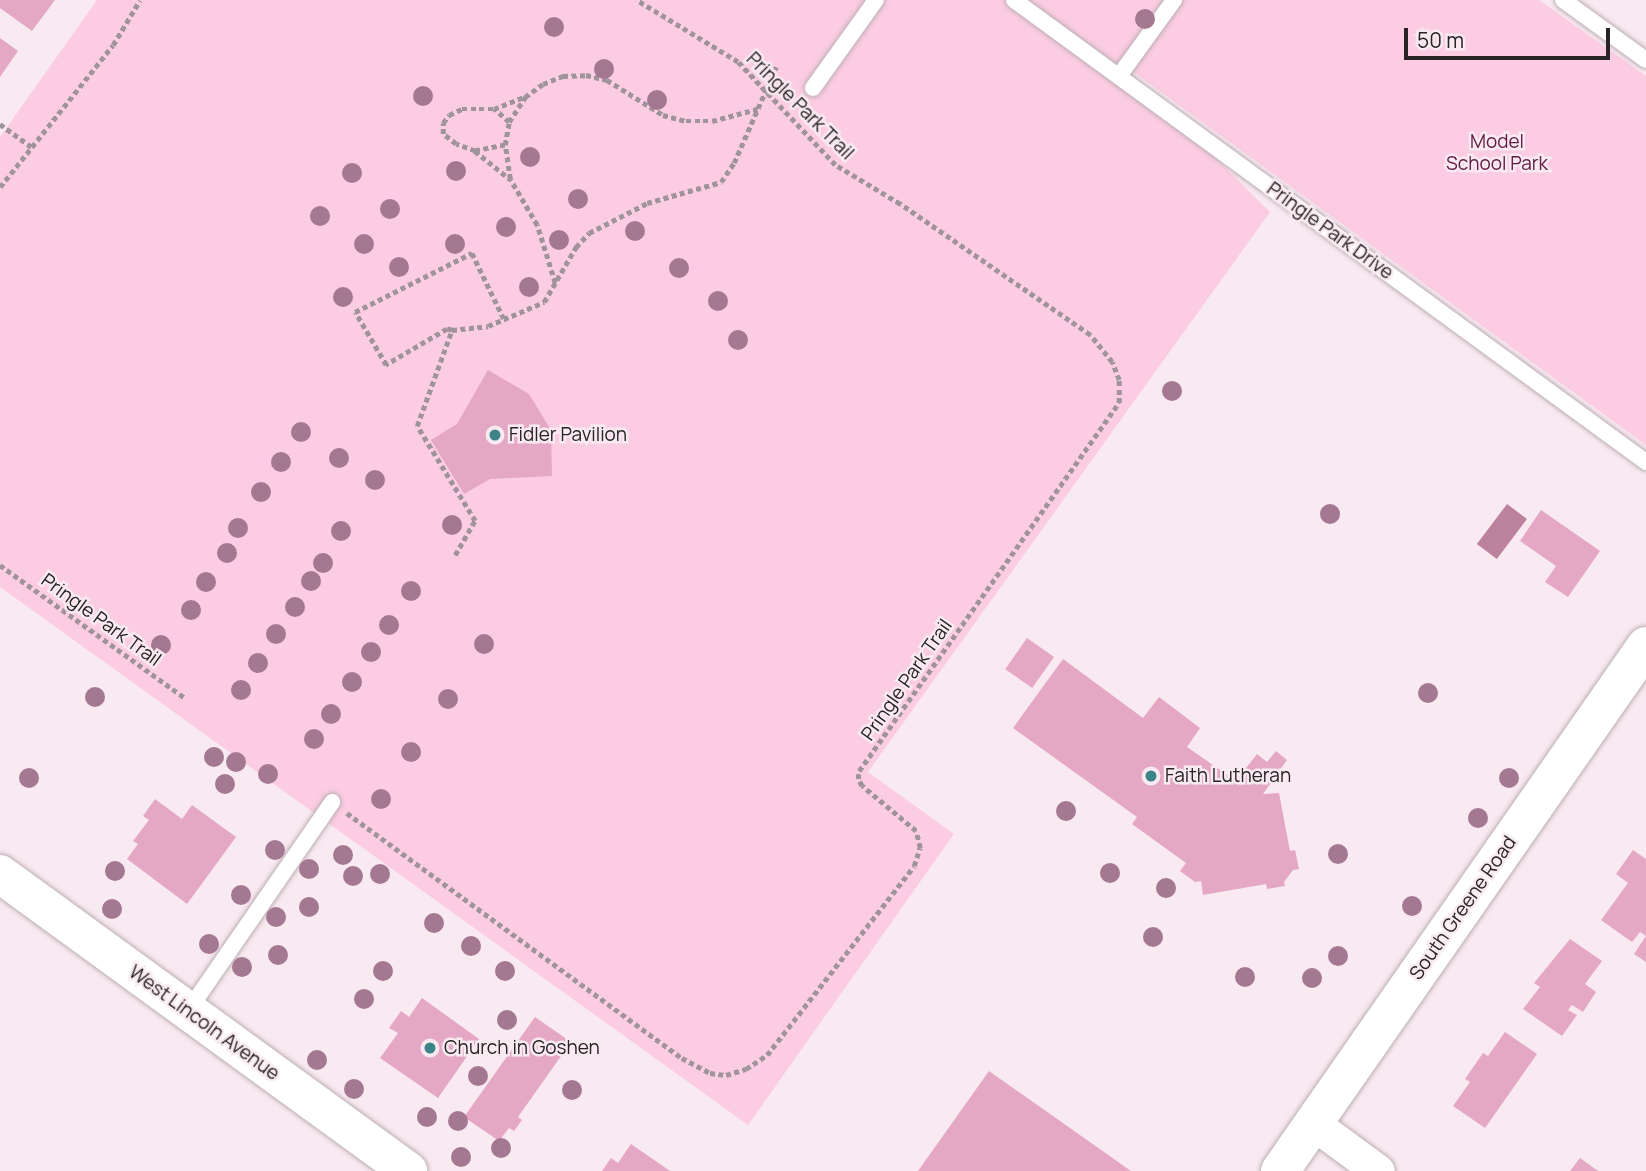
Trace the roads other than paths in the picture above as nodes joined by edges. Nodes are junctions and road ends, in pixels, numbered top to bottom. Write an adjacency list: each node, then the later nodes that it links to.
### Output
1 (876, 0): 7 (lane)
2 (1014, 0): 6 (lane, Pringle Park Drive)
3 (1174, 0): 6 (lane)
4 (1563, 0): 5 (lane)
5 (1646, 60)
6 (1119, 76): 8 (lane, Pringle Park Drive)
7 (813, 88)
8 (1646, 462)
9 (1646, 646): 13 (street, South Greene Road)
10 (332, 802): 12 (lane)
11 (0, 874): 12 (street, West Lincoln Avenue)
12 (188, 1011): 14 (street, West Lincoln Avenue)
13 (1314, 1124): 15 (street, South Greene Road); 16 (street)
14 (408, 1171)
15 (1280, 1171)
16 (1378, 1171)

